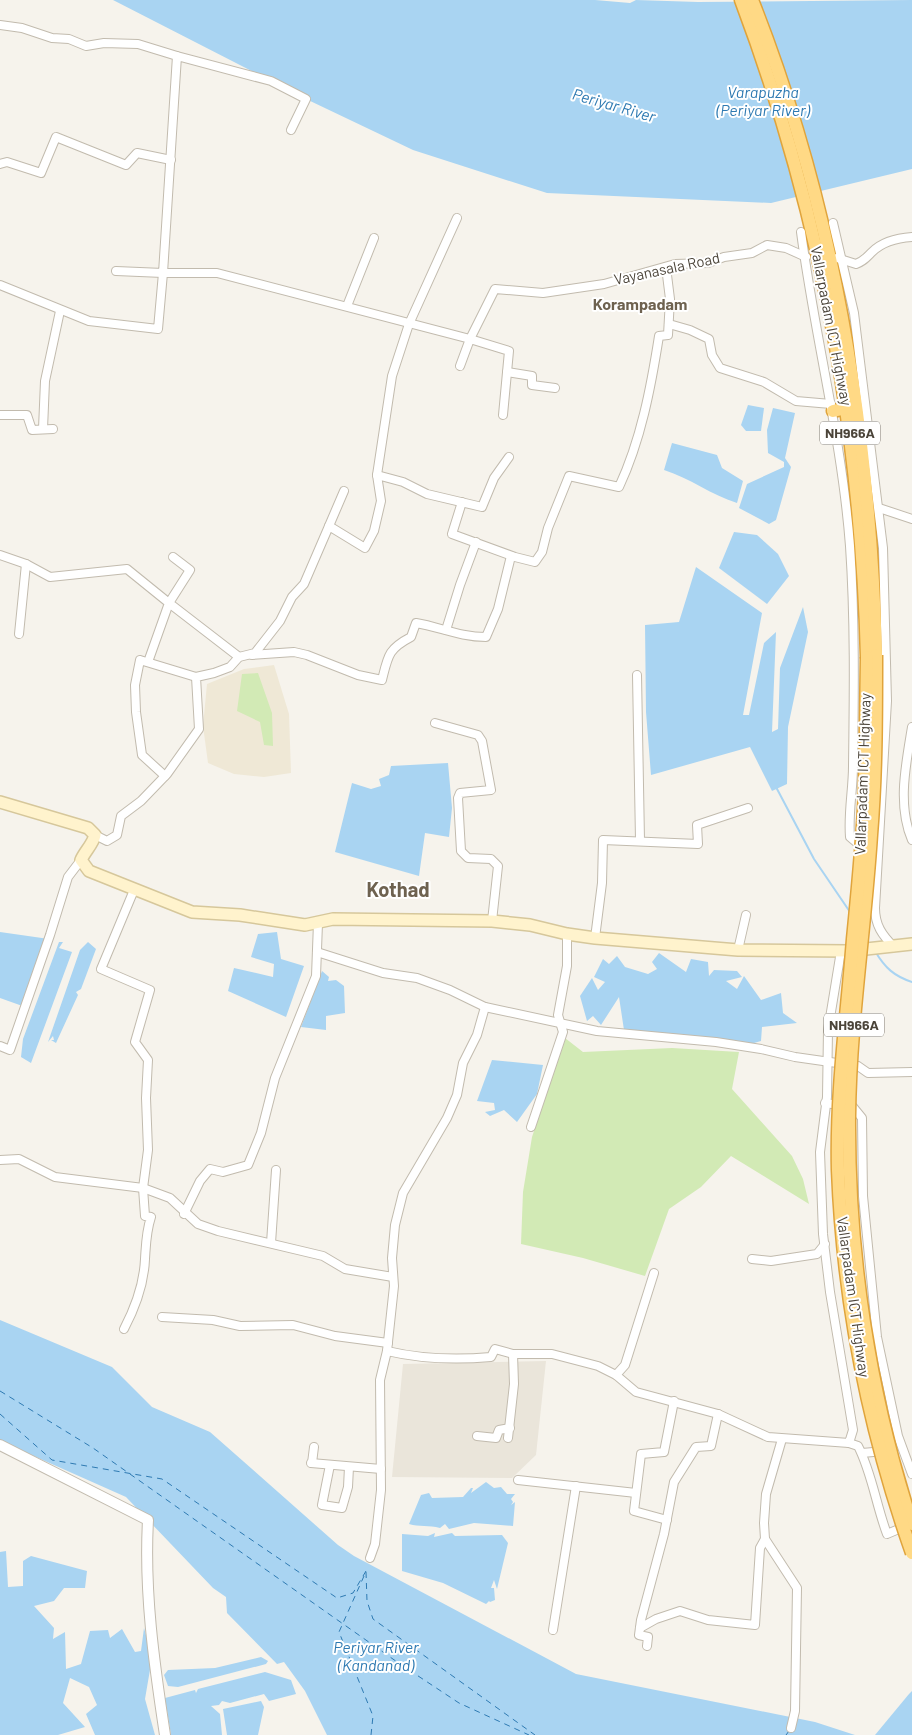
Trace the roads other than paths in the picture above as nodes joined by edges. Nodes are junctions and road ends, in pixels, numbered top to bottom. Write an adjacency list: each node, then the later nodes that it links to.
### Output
1 (741, 0): 8 (highway, Vallarpadam ICT Highway / NH966A)
2 (752, 0): 8 (highway, Vallarpadam ICT Highway / NH966A)
3 (0, 25): 4 (street)
4 (176, 56): 5 (street); 6 (street)
5 (291, 130)
6 (171, 160): 7 (street); 18 (street)
7 (0, 164)
8 (812, 210): 29 (highway, Vallarpadam ICT Highway / NH966A); 32 (highway, Vallarpadam ICT Highway / NH966A)
9 (456, 218): 22 (street)
10 (833, 223): 15 (street)
11 (801, 232): 14 (street)
12 (912, 237): 15 (street)
13 (374, 238): 20 (street)
14 (805, 257): 16 (street, Vayanasala Road); 28 (street)
15 (836, 257): 32 (street)
16 (666, 267): 23 (street); 24 (street, Vayanasala Road)
17 (116, 271): 18 (street)
18 (163, 274): 20 (street); 21 (street)
19 (0, 285): 21 (street)
20 (347, 306): 22 (street)
21 (60, 310): 33 (street)
22 (409, 324): 24 (street); 36 (street)
23 (669, 324): 28 (street); 44 (street)
24 (470, 339): 25 (street); 26 (street)
25 (460, 366)
26 (507, 372): 27 (street); 31 (street)
27 (555, 388)
28 (832, 407): 29 (highway); 64 (street)
29 (846, 408): 51 (highway, Vallarpadam ICT Highway / NH966A)
30 (0, 415): 33 (street)
31 (503, 415)
32 (864, 422): 39 (street); 51 (highway, Vallarpadam ICT Highway / NH966A)
33 (43, 429): 34 (street)
34 (53, 429)
35 (509, 457): 38 (street)
36 (377, 475): 38 (street); 41 (street)
37 (344, 491): 41 (street)
38 (462, 502): 42 (street)
39 (879, 508): 40 (street); 64 (street)
40 (912, 519)
41 (329, 526): 50 (street)
42 (476, 542): 44 (street); 48 (street)
43 (0, 555): 46 (street)
44 (511, 556): 48 (street)
45 (173, 558): 47 (street)
46 (26, 564): 47 (street); 49 (street)
47 (168, 603): 52 (street); 53 (street)
48 (446, 630): 50 (street)
49 (19, 634)
50 (251, 656): 52 (street)
51 (871, 656): 117 (highway, Vallarpadam ICT Highway / NH966A, bridge); 119 (highway, Vallarpadam ICT Highway / NH966A, bridge)
52 (239, 657): 55 (street)
53 (148, 662): 55 (street); 58 (street)
54 (636, 675): 62 (street)
55 (196, 677): 58 (street)
56 (435, 723): 68 (street)
57 (912, 727): 63 (street)
58 (165, 776): 61 (street)
59 (0, 802): 61 (main road)
60 (748, 808): 62 (street)
61 (95, 835): 65 (main road)
62 (640, 840): 71 (street)
63 (912, 840)
64 (879, 852): 73 (street)
65 (81, 860): 66 (main road); 79 (street)
66 (134, 890): 69 (main road); 86 (street)
67 (746, 915): 74 (street)
68 (492, 921): 69 (main road); 70 (main road)
69 (318, 923): 76 (street)
70 (566, 934): 71 (main road); 78 (street)
71 (595, 938): 74 (main road)
72 (912, 944): 73 (main road)
73 (894, 947): 75 (main road, bridge)
74 (738, 950): 75 (main road)
75 (844, 951): 80 (street)
76 (317, 952): 77 (street); 87 (street)
77 (485, 1007): 78 (street); 92 (street)
78 (561, 1022): 80 (street); 83 (street)
79 (0, 1046)
80 (826, 1062): 81 (street); 82 (street)
81 (912, 1072)
82 (825, 1103): 89 (street); 107 (street)
83 (531, 1127)
84 (0, 1160): 86 (street)
85 (276, 1170): 88 (street)
86 (143, 1188): 87 (street); 94 (street)
87 (184, 1214): 88 (street)
88 (271, 1243): 92 (street)
89 (825, 1244): 90 (street); 104 (street)
90 (752, 1260)
91 (654, 1273): 97 (street)
92 (393, 1277): 95 (street)
93 (162, 1317): 95 (street)
94 (124, 1330)
95 (388, 1347): 96 (street); 111 (street)
96 (514, 1354): 97 (street); 100 (street)
97 (616, 1374): 98 (street)
98 (674, 1401): 99 (street); 115 (street)
99 (718, 1414): 103 (street); 116 (street)
100 (510, 1428): 101 (street); 102 (street)
101 (477, 1436)
102 (508, 1438)
103 (782, 1439): 104 (street); 118 (street)
104 (849, 1444): 108 (street)
105 (0, 1445): 125 (street)
106 (314, 1447): 109 (street)
107 (902, 1449): 108 (street); 112 (street)
108 (862, 1453): 117 (street)
109 (330, 1465): 110 (street); 110 (street)
110 (349, 1467): 111 (street)
111 (382, 1469): 120 (street)
112 (912, 1474)
113 (518, 1480): 114 (street)
114 (576, 1486): 115 (street); 122 (street)
115 (636, 1493): 116 (street)
116 (667, 1520): 121 (street)
117 (912, 1524)
118 (765, 1539): 121 (street); 124 (street)
119 (912, 1553)
120 (370, 1558)
121 (640, 1628): 123 (street)
122 (553, 1630)
123 (647, 1646)
124 (791, 1728)
125 (165, 1735)

